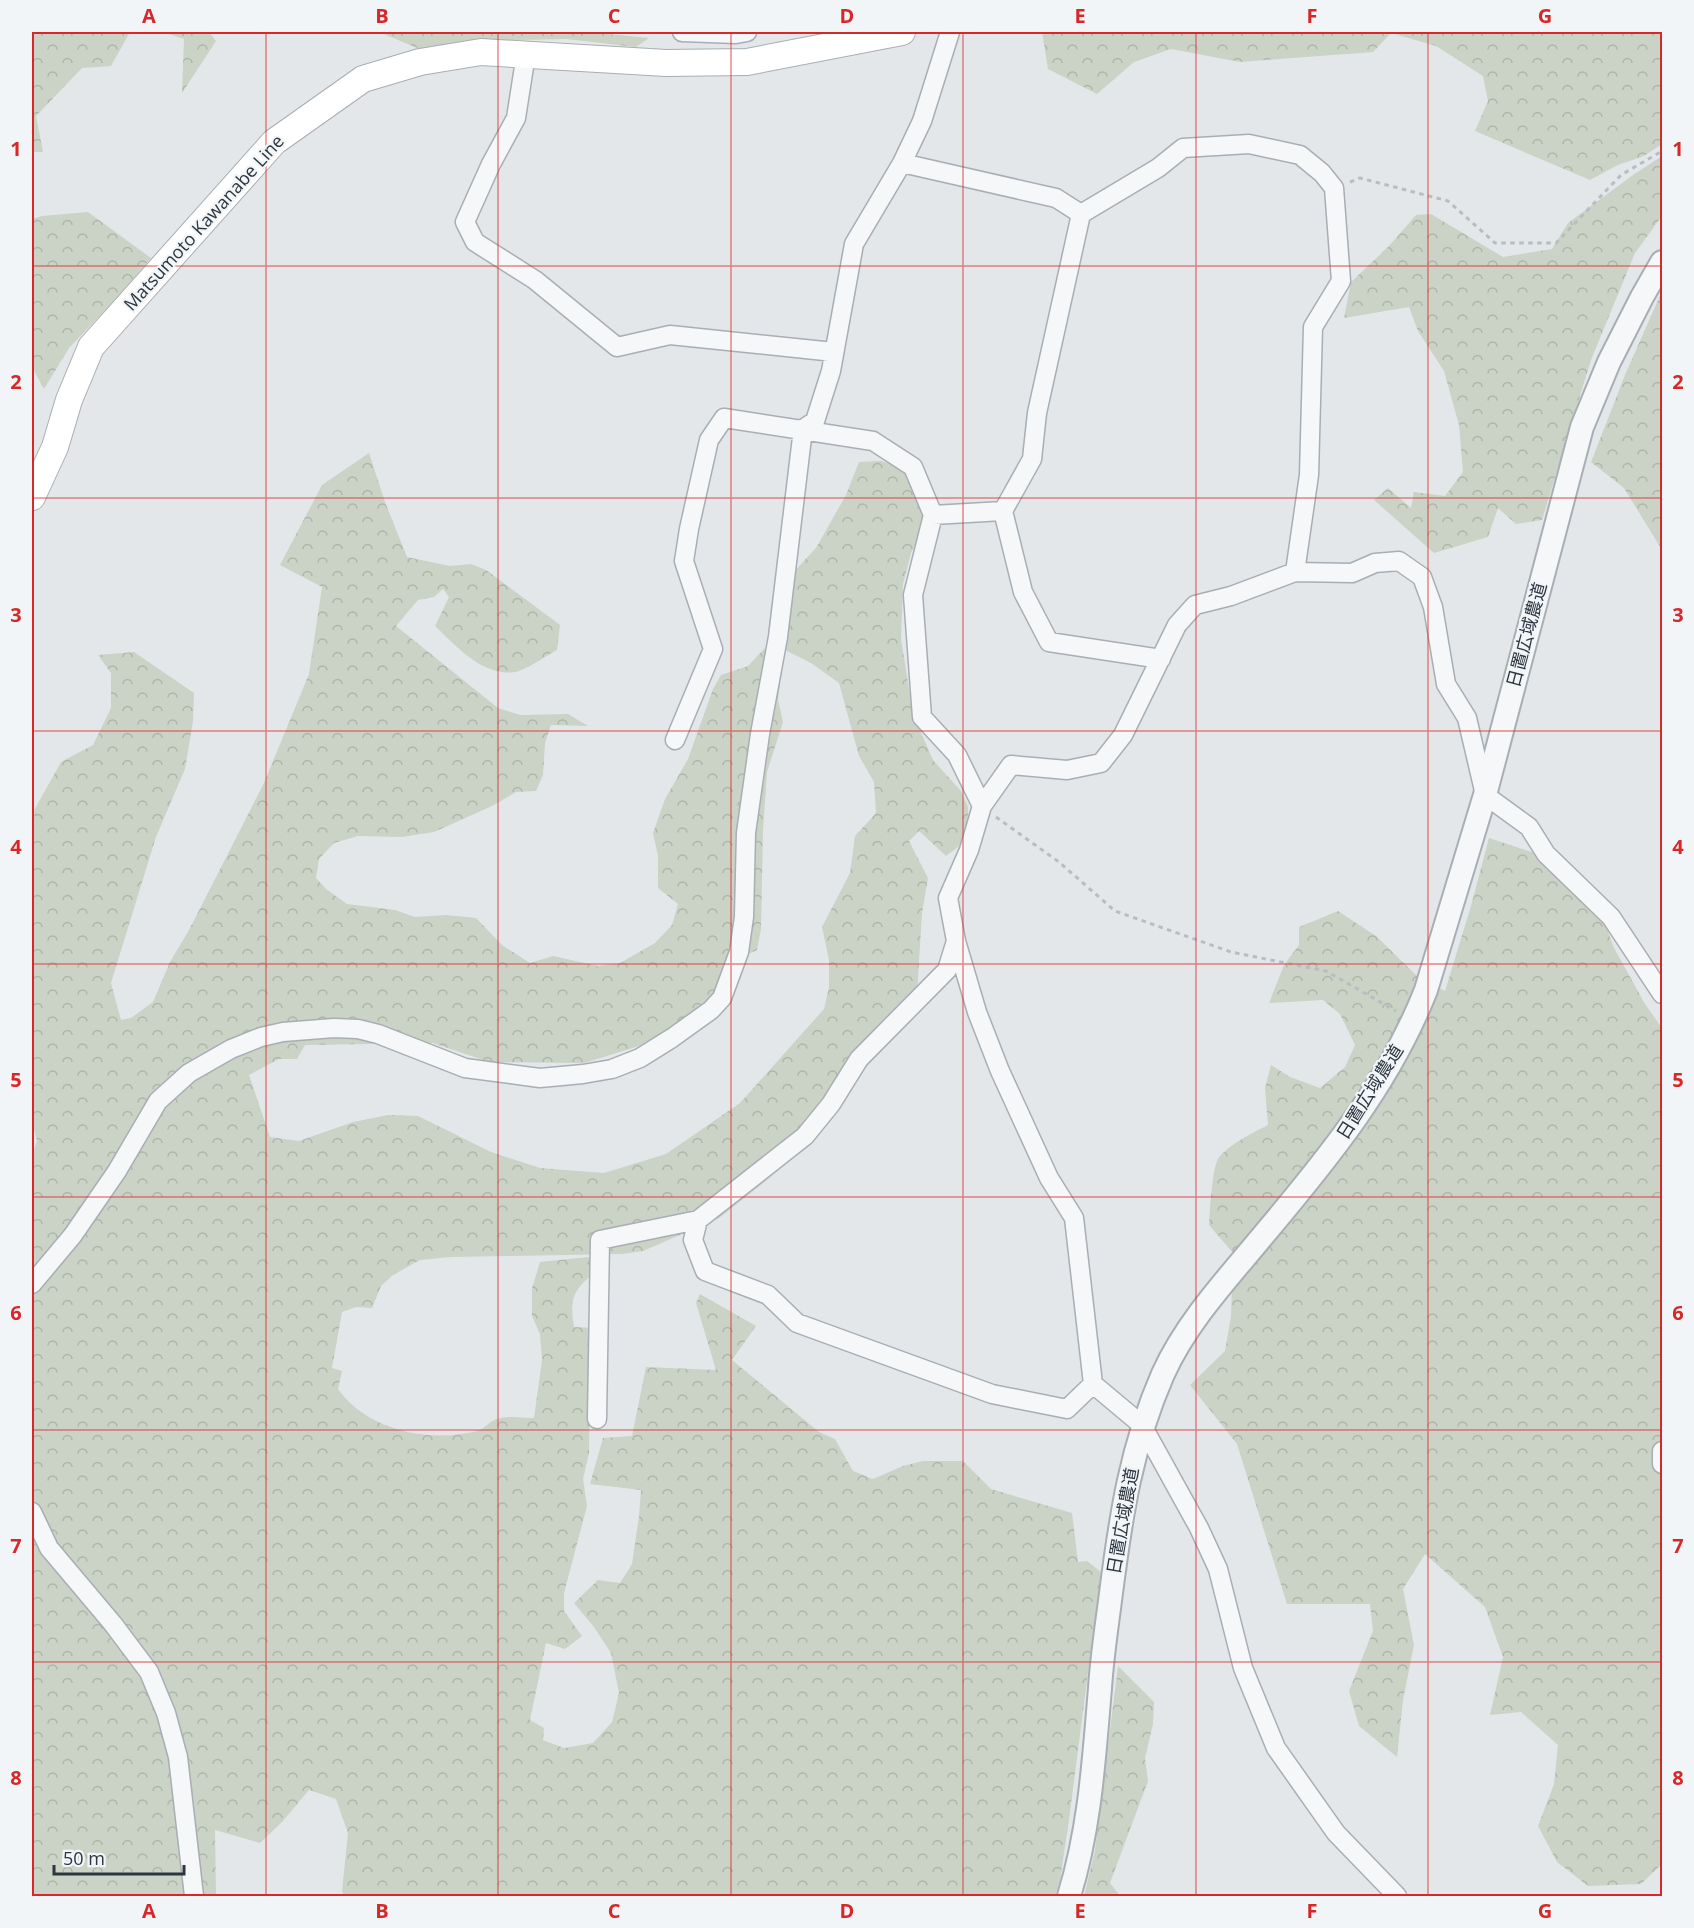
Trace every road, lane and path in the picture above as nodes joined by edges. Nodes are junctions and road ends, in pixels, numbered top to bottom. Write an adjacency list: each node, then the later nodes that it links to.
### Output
1 (682, 32): 2 (street)
2 (747, 32)
3 (902, 32): 5 (main road, Matsumoto Kawanabe Line)
4 (950, 32): 7 (street)
5 (526, 54): 11 (street); 13 (main road, Matsumoto Kawanabe Line)
6 (1662, 151): 8 (path)
7 (902, 163): 9 (street); 11 (street)
8 (1335, 188): 9 (street); 16 (street)
9 (1081, 214): 14 (street)
10 (1662, 262): 19 (street, 日置広域農道)
11 (834, 352): 12 (street)
12 (804, 429): 15 (street); 18 (street); 25 (street)
13 (32, 497)
14 (1003, 511): 15 (street); 17 (street)
15 (933, 515): 20 (street)
16 (1295, 572): 17 (street); 19 (street)
17 (1161, 659): 20 (street)
18 (675, 740)
19 (1485, 795): 22 (street); 23 (street, 日置広域農道)
20 (982, 806): 21 (street); 23 (path)
21 (956, 941): 24 (street); 26 (street)
22 (1662, 994)
23 (1414, 1020): 28 (street, 日置広域農道)
24 (698, 1220): 26 (street); 27 (street)
25 (32, 1284)
26 (1093, 1384): 28 (street)
27 (597, 1419)
28 (1142, 1425): 33 (street, 日置広域農道); 34 (street)
29 (1662, 1451): 30 (street)
30 (1662, 1464)
31 (32, 1512): 32 (street)
32 (194, 1896)
33 (1069, 1896)
34 (1397, 1896)

